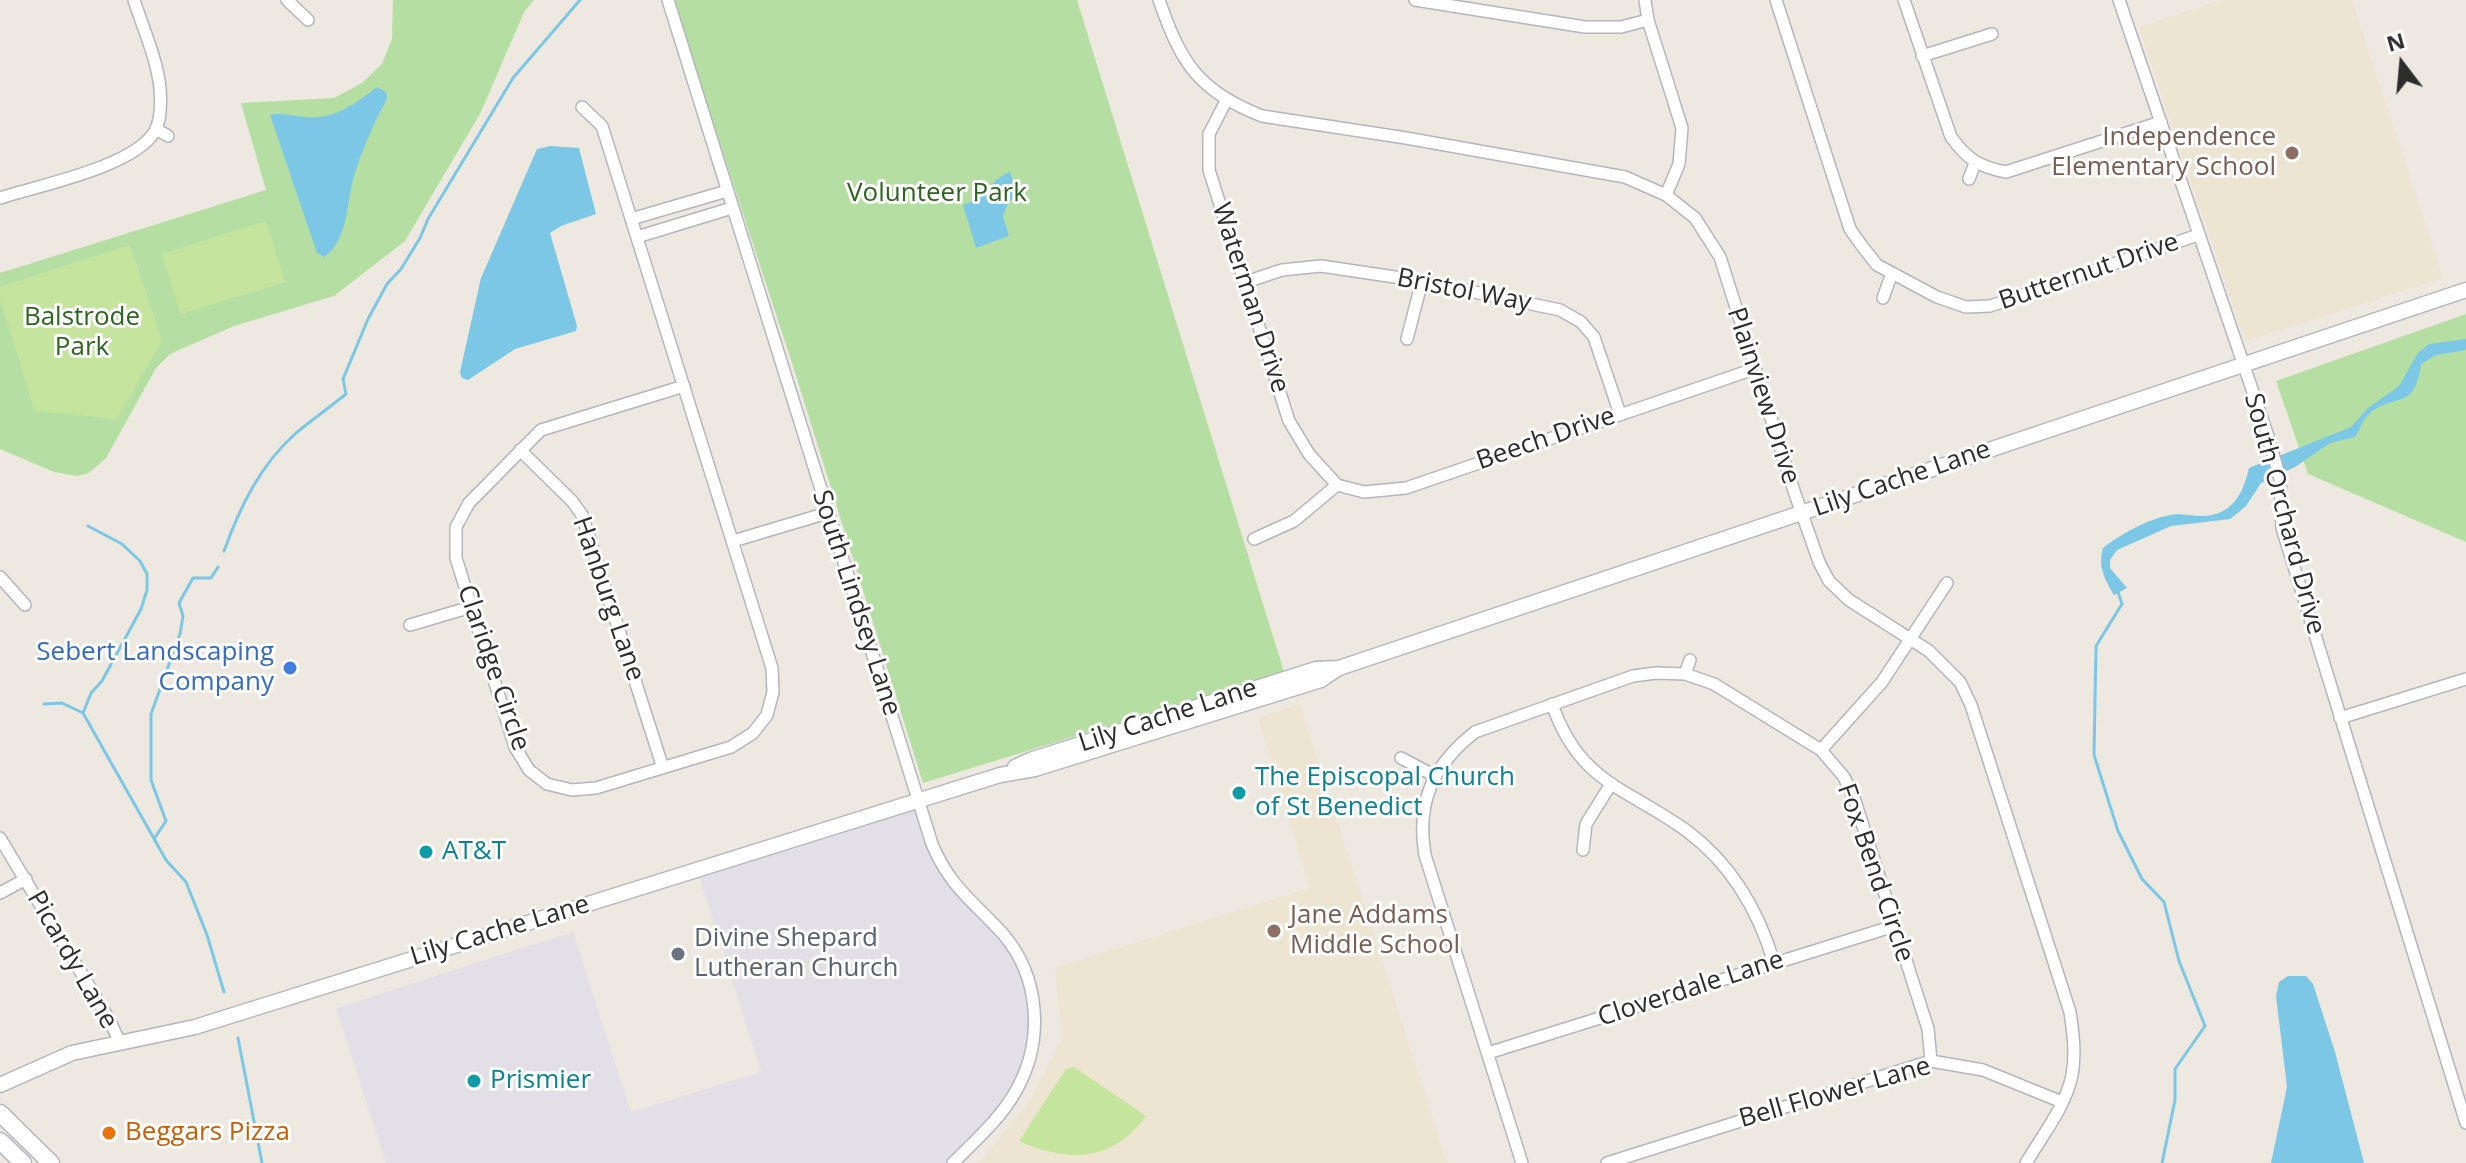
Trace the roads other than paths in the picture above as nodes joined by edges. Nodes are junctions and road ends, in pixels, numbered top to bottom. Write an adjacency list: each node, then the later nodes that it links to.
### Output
1 (134, 0): 17 (street)
2 (287, 0): 10 (street)
3 (668, 0): 21 (street, South Lindsey Lane)
4 (1159, 0): 14 (street, Plainview Drive)
5 (1415, 0): 11 (street)
6 (1645, 0): 11 (street)
7 (1776, 0): 28 (street, Butternut Drive)
8 (1904, 0): 13 (street)
9 (2119, 0): 16 (street, South Orchard Drive)
10 (308, 20)
11 (1648, 20): 22 (street)
12 (1992, 34): 13 (street)
13 (1922, 56): 19 (street)
14 (1226, 101): 22 (street, Plainview Drive); 30 (street, Waterman Drive)
15 (582, 107): 25 (street, Claridge Circle)
16 (2161, 122): 19 (street); 26 (street, South Orchard Drive)
17 (156, 129): 18 (street); 23 (street)
18 (168, 136)
19 (1975, 163): 20 (street)
20 (1969, 179)
21 (727, 191): 24 (street, South Lindsey Lane); 25 (street)
22 (1666, 195): 35 (street, Plainview Drive)
23 (0, 198)
24 (732, 208): 27 (street); 40 (street, South Lindsey Lane)
25 (631, 219): 27 (street, Claridge Circle)
26 (2198, 235): 28 (street, Butternut Drive); 34 (street, South Orchard Drive)
27 (637, 237): 36 (street, Claridge Circle)
28 (1892, 273): 32 (street)
29 (1422, 281): 30 (street, Bristol Way); 33 (street); 37 (street, Bristol Way)
30 (1246, 282): 39 (street, Waterman Drive)
31 (2466, 290): 34 (street, Lily Cache Lane)
32 (1883, 298)
33 (1407, 339)
34 (2243, 364): 41 (street, Lily Cache Lane); 54 (street, South Orchard Drive)
35 (1754, 369): 37 (street, Beech Drive); 41 (street, Plainview Drive)
36 (684, 386): 38 (street, Claridge Circle); 43 (street, Claridge Circle)
37 (1620, 414): 39 (street, Beech Drive)
38 (520, 450): 47 (street, Claridge Circle); 57 (street, Hanburg Lane)
39 (1337, 485): 42 (street)
40 (827, 513): 43 (street); 60 (street, South Lindsey Lane)
41 (1801, 513): 49 (street, Plainview Drive); 60 (street, Lily Cache Lane)
42 (1254, 539)
43 (733, 541): 57 (street, Claridge Circle)
44 (0, 577): 46 (street)
45 (1947, 583): 49 (street)
46 (25, 605)
47 (471, 607): 48 (street); 57 (street, Claridge Circle)
48 (410, 625)
49 (1910, 640): 55 (street); 71 (street, Plainview Drive)
50 (1690, 660): 51 (street)
51 (1685, 674): 53 (street, Fox Bend Circle); 55 (street, Fox Bend Circle)
52 (2466, 679): 54 (street)
53 (1552, 704): 58 (street, Fox Bend Circle); 59 (street)
54 (2340, 718): 73 (street, South Orchard Drive)
55 (1821, 750): 65 (street, Fox Bend Circle)
56 (1401, 758): 58 (street)
57 (663, 768)
58 (1435, 776): 68 (street, Fox Bend Circle)
59 (1611, 784): 62 (street); 66 (street)
60 (919, 800): 67 (street, Lily Cache Lane); 77 (street, South Lindsey Lane)
61 (0, 838): 63 (street, Picardy Lane)
62 (1583, 850)
63 (26, 879): 64 (street); 67 (street, Picardy Lane)
64 (0, 893)
65 (1894, 926): 66 (street, Cloverdale Lane); 69 (street, Fox Bend Circle)
66 (1774, 963): 68 (street, Cloverdale Lane)
67 (119, 1041): 70 (street, Lily Cache Lane)
68 (1488, 1053): 78 (street, Fox Bend Circle)
69 (1931, 1061): 71 (street, Bell Flower Lane); 79 (street, Bell Flower Lane)
70 (0, 1085)
71 (2062, 1102): 80 (street, Plainview Drive)
72 (0, 1113): 76 (main road)
73 (2466, 1123)
74 (0, 1141): 75 (main road)
75 (23, 1163)
76 (51, 1163)
77 (953, 1163)
78 (1522, 1163)
79 (1607, 1163)
80 (2026, 1163)

